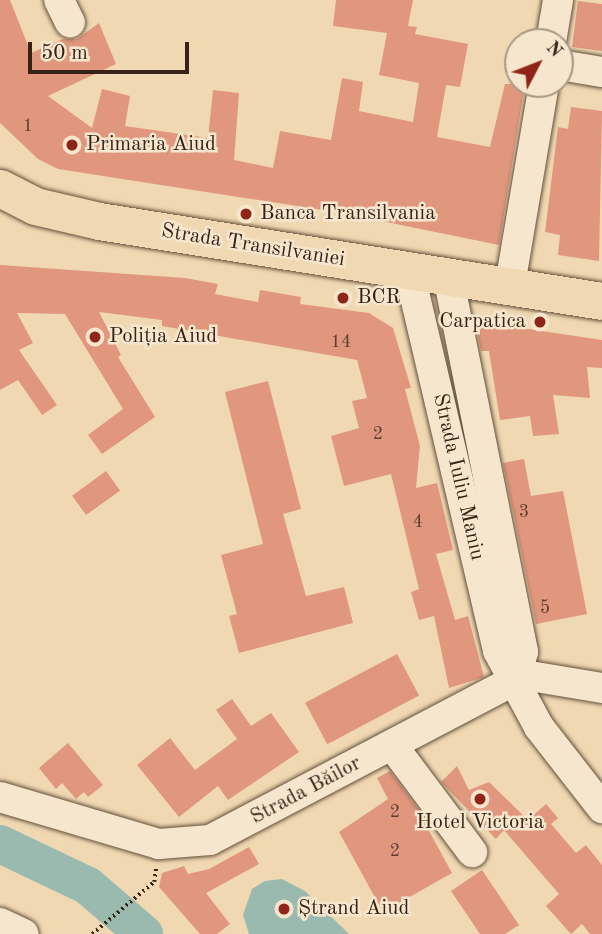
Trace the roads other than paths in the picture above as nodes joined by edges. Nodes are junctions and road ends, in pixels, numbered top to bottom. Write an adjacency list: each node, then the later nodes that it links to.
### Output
1 (558, 0): 2 (street)
2 (553, 28)
3 (574, 67): 4 (street)
4 (602, 72)
5 (542, 98): 9 (street)
6 (5, 197): 7 (main road, Strada Transilvaniei)
7 (409, 271): 8 (main road, Strada Transilvaniei); 11 (street, Strada Iuliu Maniu)
8 (448, 276): 9 (main road, Strada Transilvaniei); 11 (street, Strada Iuliu Maniu)
9 (510, 285): 10 (main road, Strada Transilvaniei)
10 (602, 301)
11 (515, 680): 12 (street, Strada Băilor); 13 (street, Strada Băilor); 15 (street, Strada Iuliu Maniu)
12 (602, 688)
13 (392, 745): 14 (street, Strada Băilor); 16 (street)
14 (0, 797)
15 (602, 808)
16 (472, 852)
17 (0, 923): 18 (street)
18 (24, 934)

